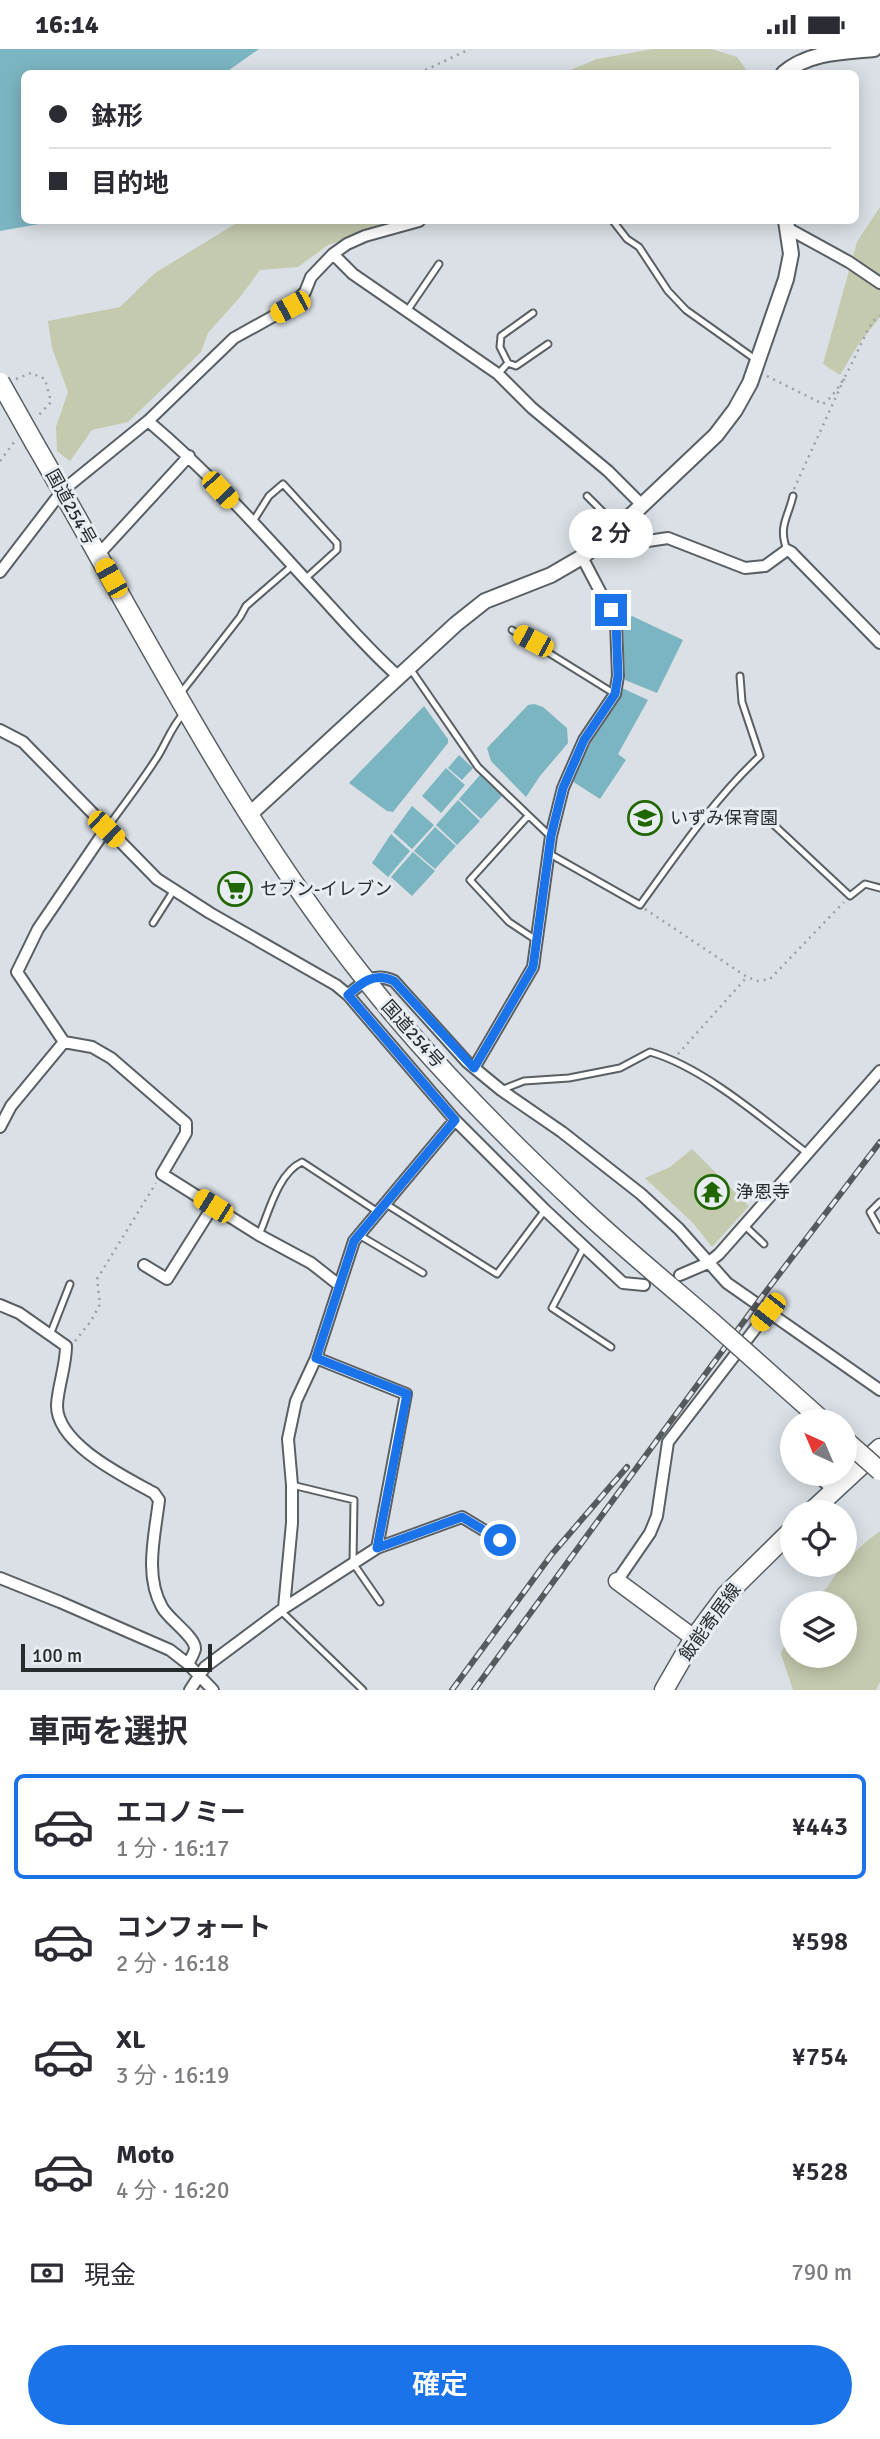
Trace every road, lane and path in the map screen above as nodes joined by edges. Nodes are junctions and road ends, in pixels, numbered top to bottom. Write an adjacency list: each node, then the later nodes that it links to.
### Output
1 (470, 49): 3 (path)
2 (874, 49): 4 (street)
3 (425, 70)
4 (788, 70)
5 (408, 224): 8 (street)
6 (616, 224): 16 (lane)
7 (787, 225): 10 (street); 16 (street)
8 (333, 254): 11 (street); 20 (street)
9 (439, 264): 11 (lane)
10 (880, 283)
11 (407, 311): 17 (street)
12 (533, 313): 15 (lane)
13 (880, 316): 18 (path)
14 (548, 344): 15 (lane)
15 (508, 363): 17 (lane)
16 (756, 365): 18 (path); 25 (street)
17 (498, 374): 25 (street)
18 (846, 374): 24 (path)
19 (0, 382): 22 (main road, 国道254号, bridge)
20 (148, 421): 21 (street); 22 (street)
21 (189, 456): 26 (street); 29 (street)
22 (62, 491): 29 (main road, 国道254号); 32 (street)
23 (587, 496): 27 (lane)
24 (793, 496): 28 (lane)
25 (642, 505): 27 (street)
26 (252, 523): 31 (street); 33 (lane)
27 (619, 527): 28 (street); 30 (street)
28 (786, 550): 35 (street)
29 (98, 555): 39 (main road, 国道254号)
30 (582, 557): 36 (street); 38 (street)
31 (292, 566): 33 (street); 39 (lane)
32 (0, 572)
33 (305, 579): 36 (street)
34 (512, 630): 38 (lane)
35 (880, 643)
36 (404, 672): 41 (street); 42 (lane)
37 (740, 676): 50 (lane)
38 (615, 694): 45 (street)
39 (182, 704): 41 (main road, 国道254号); 44 (lane)
40 (0, 730): 44 (street)
41 (250, 814): 54 (main road, 国道254号)
42 (528, 816): 45 (lane); 52 (lane)
43 (774, 825): 49 (lane)
44 (106, 829): 48 (street); 56 (street)
45 (551, 836): 46 (street)
46 (550, 854): 50 (lane); 52 (street)
47 (880, 888): 49 (lane)
48 (174, 890): 51 (lane); 55 (street)
49 (850, 896): 53 (path)
50 (640, 905): 53 (path)
51 (153, 923)
52 (538, 941): 58 (street)
53 (747, 977): 57 (path)
54 (365, 979): 55 (street); 58 (street); 89 (main road, 国道254号, bridge)
55 (348, 995): 61 (street)
56 (64, 1042): 62 (street); 64 (street)
57 (673, 1059): 60 (lane); 63 (lane)
58 (474, 1068): 60 (street)
59 (880, 1071): 63 (street)
60 (501, 1090): 75 (street)
61 (455, 1120): 67 (street); 68 (street)
62 (0, 1127)
63 (808, 1154): 69 (street)
64 (162, 1174): 66 (street); 85 (path)
65 (880, 1202): 70 (lane)
66 (213, 1206): 71 (street); 76 (street)
67 (382, 1208): 68 (lane); 71 (lane); 72 (street)
68 (545, 1210): 74 (street)
69 (744, 1226): 73 (lane); 75 (street)
70 (880, 1230)
71 (259, 1235): 80 (street)
72 (359, 1235): 77 (lane); 80 (street)
73 (764, 1244)
74 (584, 1246): 81 (street); 86 (lane)
75 (708, 1263): 78 (street); 83 (street)
76 (144, 1265)
77 (423, 1273)
78 (680, 1275)
79 (71, 1284): 84 (lane)
80 (339, 1285): 87 (street)
81 (644, 1285)
82 (0, 1305): 84 (street)
83 (768, 1312): 88 (street); 102 (street)
84 (50, 1335): 85 (street)
85 (66, 1346): 106 (street)
86 (611, 1347)
87 (316, 1358): 93 (street); 99 (street)
88 (880, 1390)
89 (810, 1409)
90 (880, 1448): 95 (main road)
91 (858, 1452): 92 (main road, bridge)
92 (880, 1471)
93 (292, 1485): 100 (lane); 104 (street)
94 (825, 1486): 95 (lane)
95 (831, 1492): 96 (main road)
96 (823, 1500)
97 (500, 1540): 99 (street)
98 (780, 1542): 105 (main road, 飯能寄居線)
99 (377, 1548): 100 (street)
100 (353, 1563): 103 (lane); 104 (street)
101 (0, 1578): 106 (street)
102 (617, 1581): 105 (main road)
103 (380, 1602)
104 (282, 1609): 107 (street); 110 (lane)
105 (694, 1638): 111 (main road, 飯能寄居線)
106 (188, 1664): 107 (street)
107 (198, 1675): 108 (street); 109 (street)
108 (190, 1690)
109 (213, 1690)
110 (363, 1690)
111 (664, 1690)

